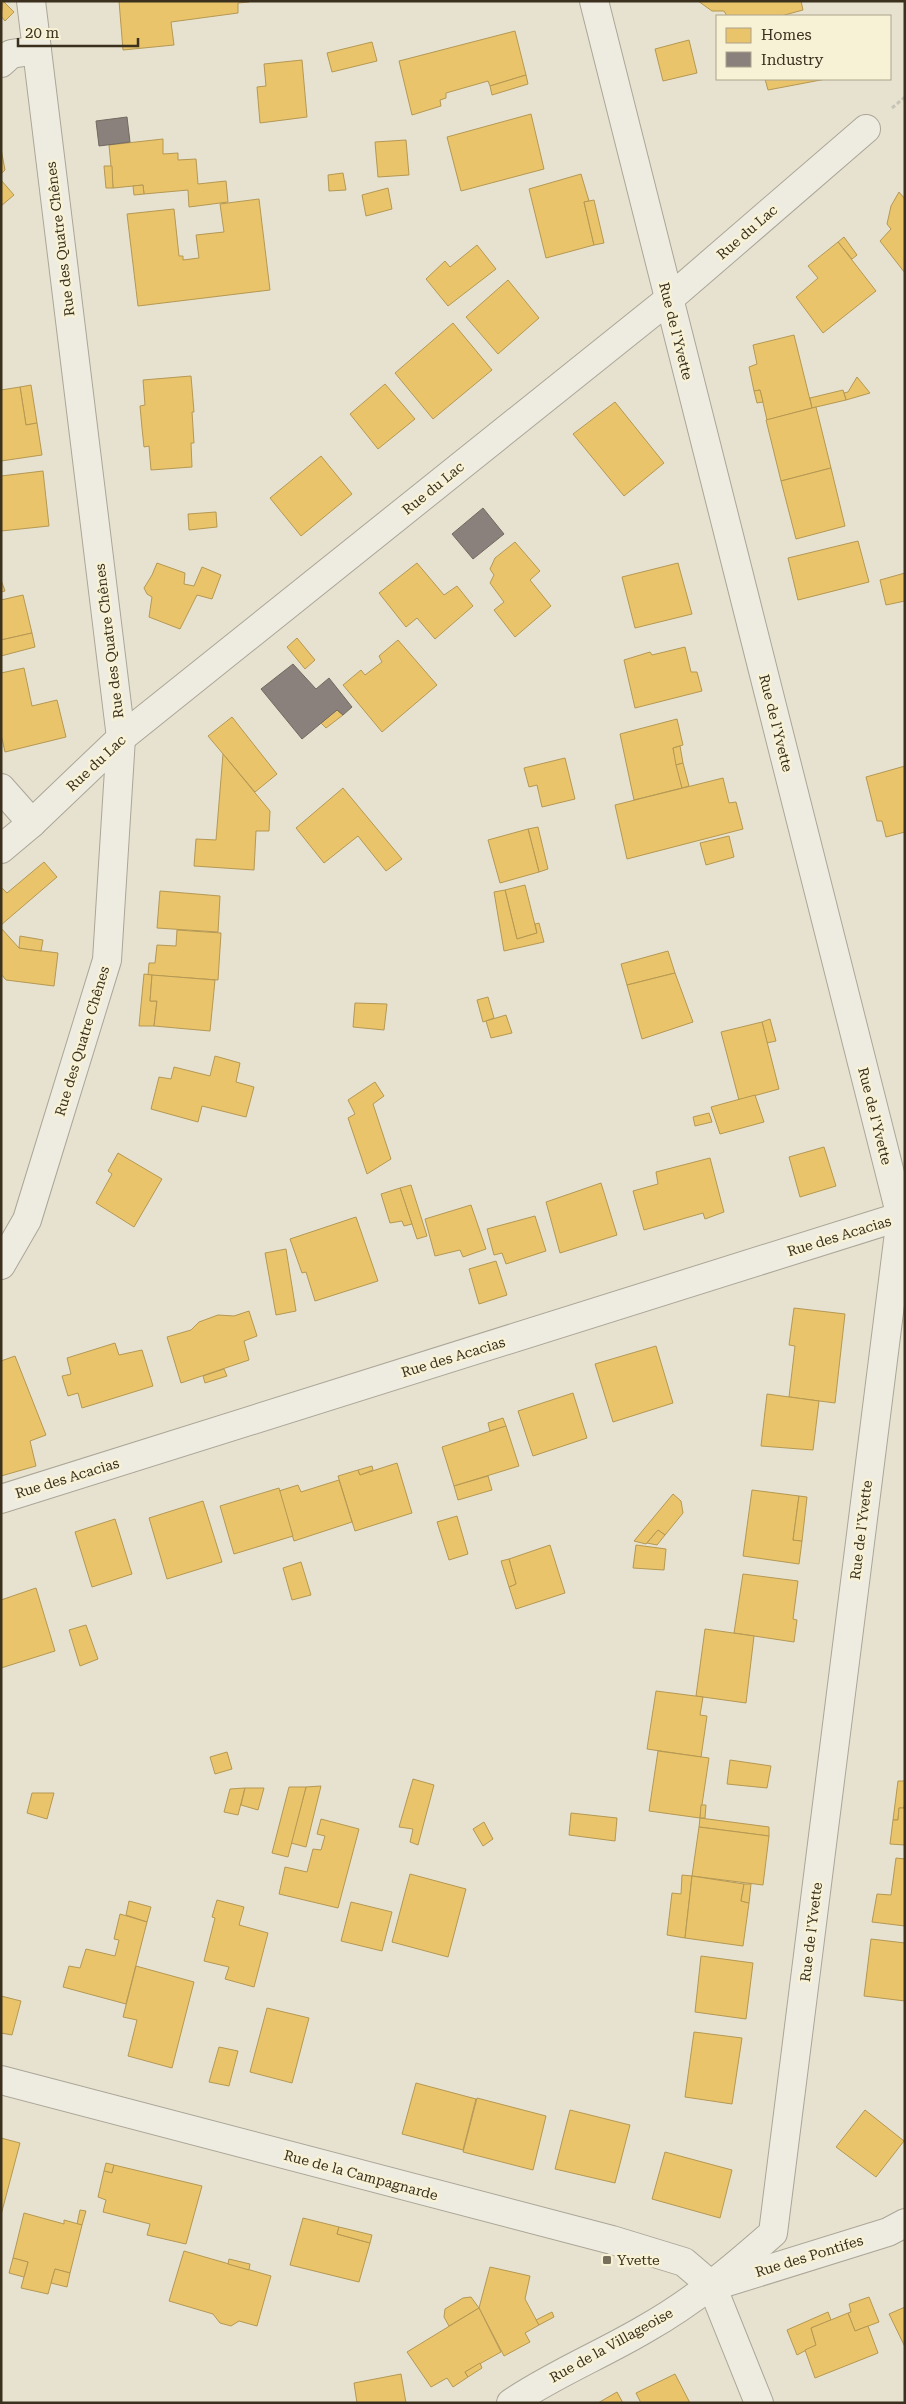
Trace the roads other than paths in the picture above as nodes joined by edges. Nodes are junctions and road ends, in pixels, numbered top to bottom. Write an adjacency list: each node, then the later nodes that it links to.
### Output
1 (32, 1): 3 (street, Rue des Quatre Chênes)
2 (594, 1): 5 (street, Rue de l'Yvette)
3 (13, 52): 6 (street, Rue des Quatre Chênes)
4 (866, 129): 5 (street, Rue du Lac)
5 (668, 300): 6 (street, Rue du Lac); 10 (street, Rue de l'Yvette)
6 (121, 738): 8 (street, Rue du Lac); 11 (street, Rue des Quatre Chênes)
7 (1, 788): 8 (street)
8 (32, 823): 9 (street, Rue du Lac)
9 (1, 849)
10 (903, 1216): 12 (street, Rue des Acacias); 15 (street, Rue de l'Yvette)
11 (1, 1265)
12 (1, 1499)
13 (1, 2080): 15 (street, Rue de la Campagnarde)
14 (905, 2223): 15 (street, Rue des Pontifes)
15 (712, 2286): 16 (street, Rue de la Villageoise); 17 (street)
16 (511, 2403)
17 (759, 2403)

